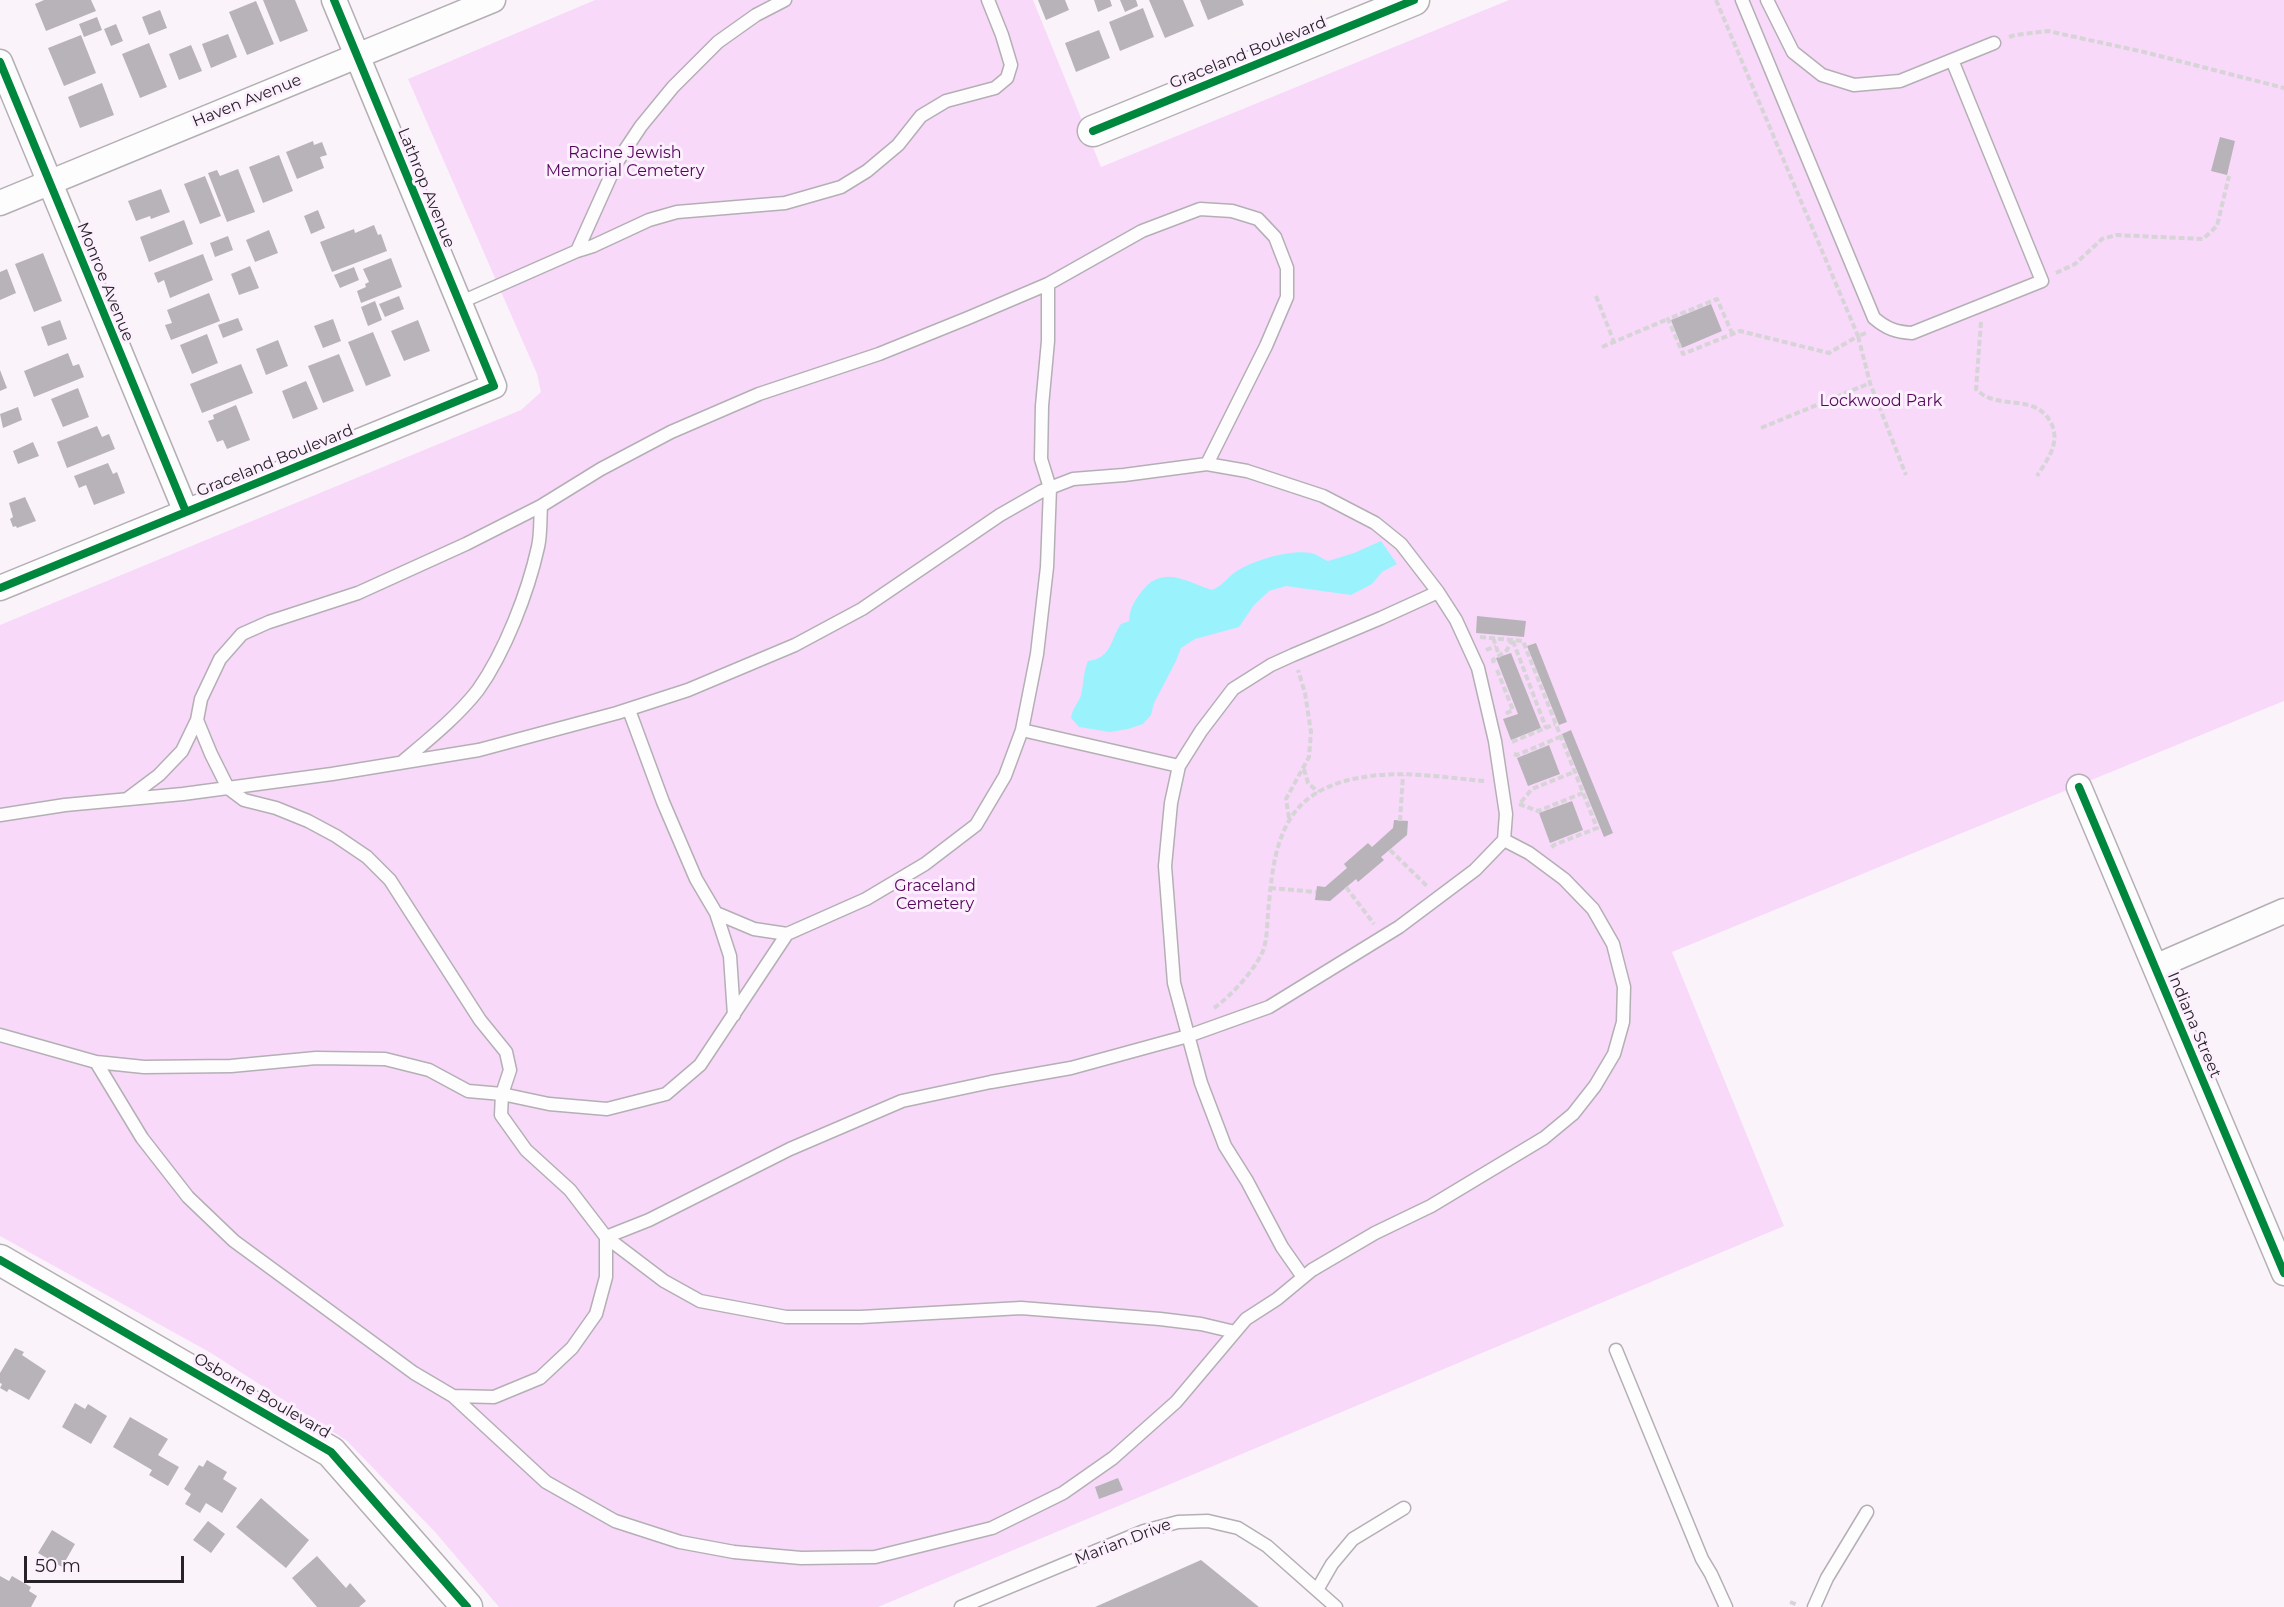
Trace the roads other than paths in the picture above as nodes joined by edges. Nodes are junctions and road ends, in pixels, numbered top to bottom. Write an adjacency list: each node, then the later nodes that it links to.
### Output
1 (334, 0): 9 (street, Lathrop Avenue)
2 (493, 0): 9 (street, Haven Avenue)
3 (785, 0): 15 (lane)
4 (988, 0): 15 (lane)
5 (1742, 0): 10 (lane)
6 (1767, 0): 10 (lane)
7 (1404, 2): 12 (street, Graceland Boulevard)
8 (1994, 43): 10 (lane)
9 (357, 56): 13 (street, Haven Avenue); 17 (street, Lathrop Avenue)
10 (1952, 60)
11 (0, 62): 13 (street, Monroe Avenue)
12 (1093, 131)
13 (50, 183): 14 (street, Haven Avenue); 22 (street, Monroe Avenue)
14 (0, 203)
15 (577, 251): 17 (lane)
16 (1048, 284): 19 (lane); 20 (lane); 21 (lane)
17 (459, 303): 18 (street, Lathrop Avenue)
18 (494, 386): 22 (street, Graceland Boulevard)
19 (1207, 464): 20 (lane); 24 (lane)
20 (1050, 488): 25 (lane); 27 (lane)
21 (541, 506): 26 (lane); 28 (lane)
22 (186, 512): 23 (street, Graceland Boulevard)
23 (0, 588)
24 (1438, 592): 29 (lane); 34 (lane)
25 (629, 710): 28 (lane); 36 (lane)
26 (197, 720): 31 (lane); 32 (lane)
27 (1022, 730): 29 (lane); 37 (lane)
28 (401, 763): 31 (lane)
29 (1179, 766): 41 (lane)
30 (2079, 787): 38 (street, Indiana Street)
31 (228, 788): 32 (lane); 43 (lane)
32 (126, 799): 33 (lane)
33 (0, 815)
34 (1504, 840): 41 (lane); 47 (lane)
35 (2284, 911): 38 (street)
36 (716, 913): 37 (lane); 39 (lane)
37 (787, 934): 39 (lane)
38 (2155, 967): 46 (street, Indiana Street)
39 (734, 1015): 43 (lane)
40 (0, 1035): 42 (lane)
41 (1188, 1036): 44 (lane); 47 (lane)
42 (96, 1062): 43 (lane); 50 (lane)
43 (502, 1094): 44 (lane)
44 (606, 1237): 48 (lane); 50 (lane)
45 (0, 1260): 54 (street, Osborne Boulevard)
46 (2284, 1273)
47 (1303, 1277): 48 (lane)
48 (1236, 1332): 50 (lane)
49 (1616, 1350): 57 (lane)
50 (453, 1396)
51 (1404, 1508): 53 (lane)
52 (1867, 1512): 58 (lane)
53 (1317, 1590): 55 (lane, Marian Drive); 56 (lane, Marian Drive)
54 (467, 1607)
55 (961, 1607)
56 (1336, 1607)
57 (1726, 1607)
58 (1814, 1607)

